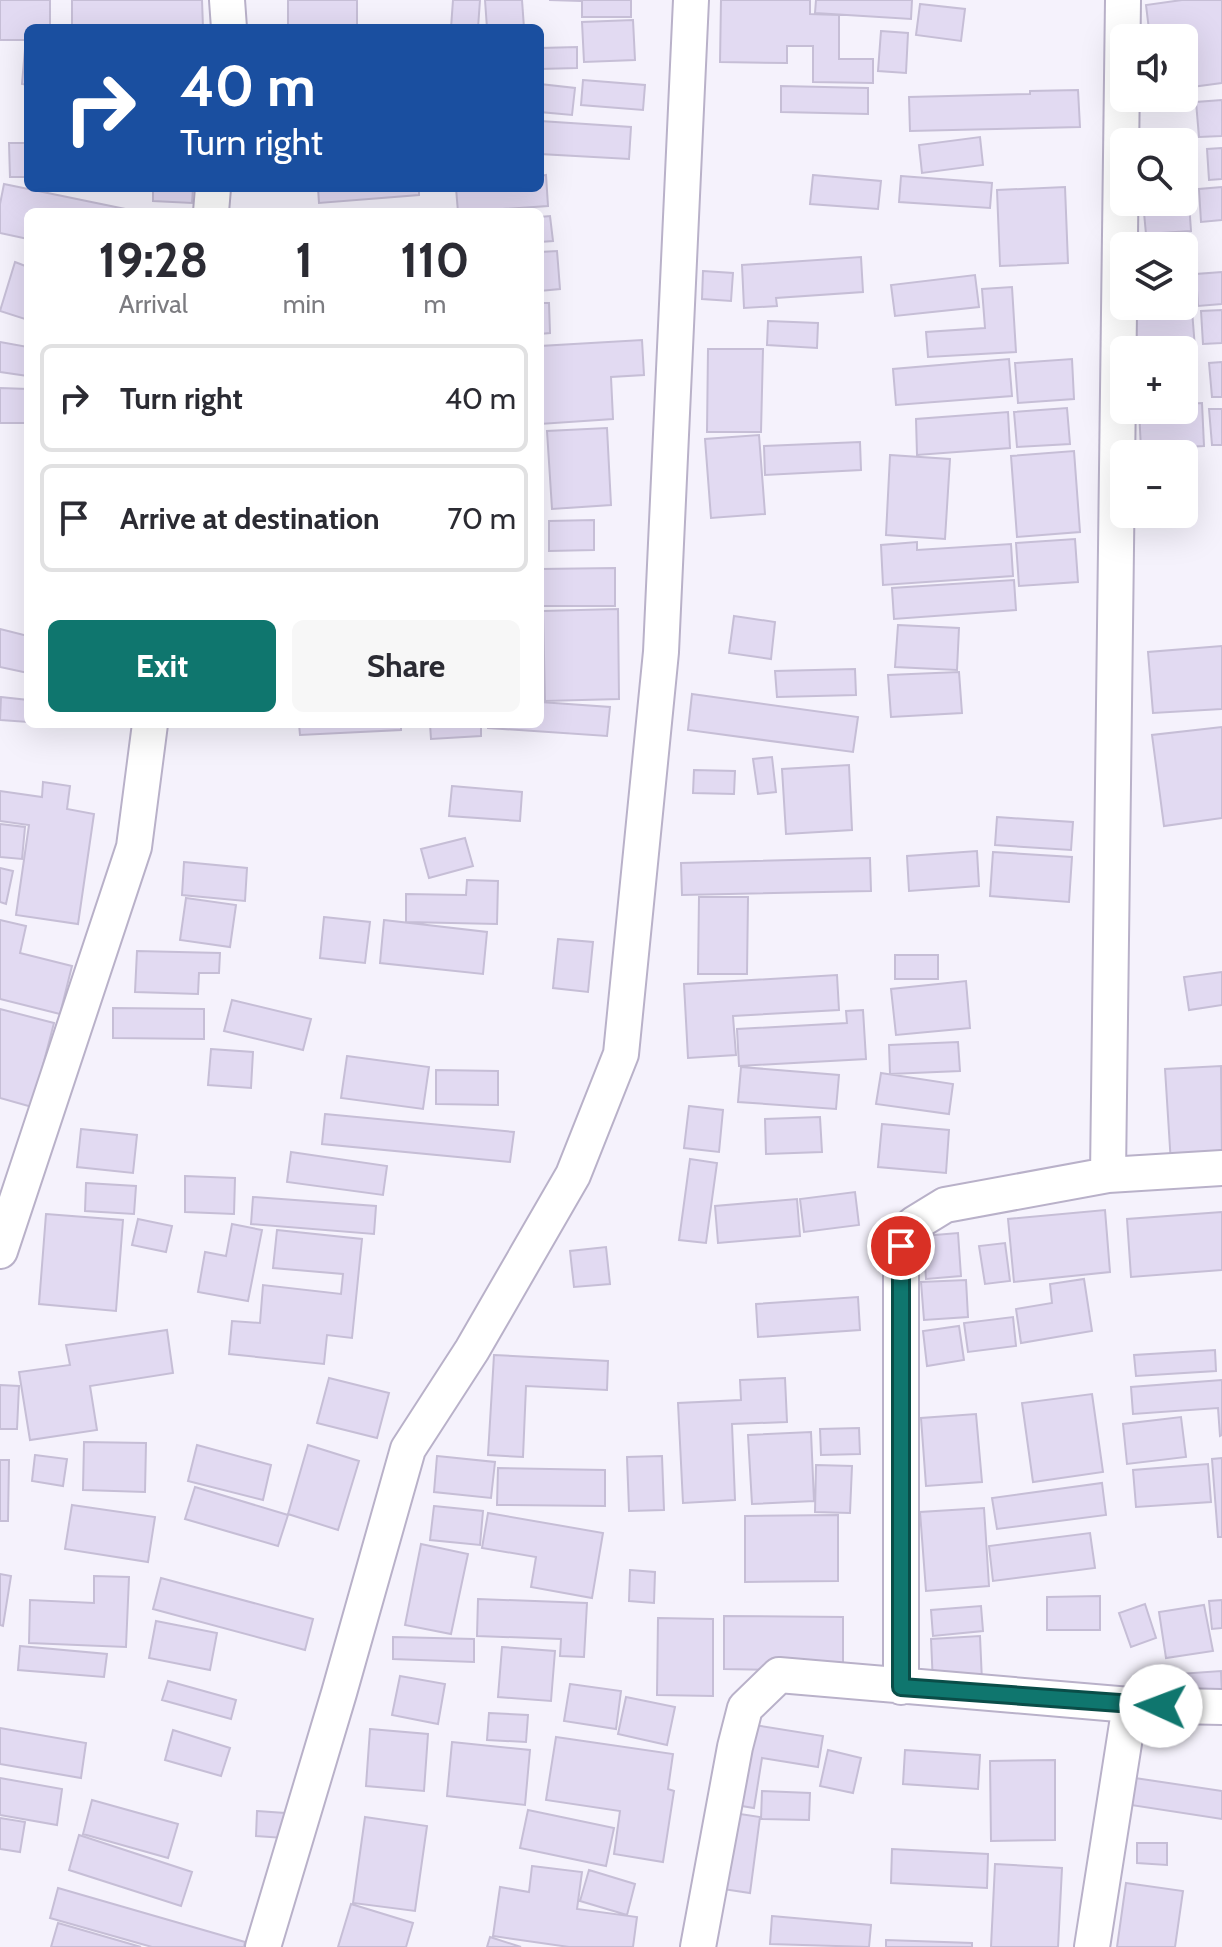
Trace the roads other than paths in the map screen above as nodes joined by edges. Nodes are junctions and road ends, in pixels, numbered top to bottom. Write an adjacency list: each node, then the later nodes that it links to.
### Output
1 (227, 0): 4 (street)
2 (691, 0): 12 (street)
3 (1123, 0): 7 (street)
4 (229, 24)
5 (149, 728): 8 (street)
6 (1222, 1168): 7 (street)
7 (1108, 1175): 9 (street)
8 (0, 1251)
9 (901, 1687): 10 (street); 13 (street)
10 (1130, 1705): 11 (street); 14 (street)
11 (1222, 1707)
12 (263, 1947)
13 (698, 1947)
14 (1092, 1947)

